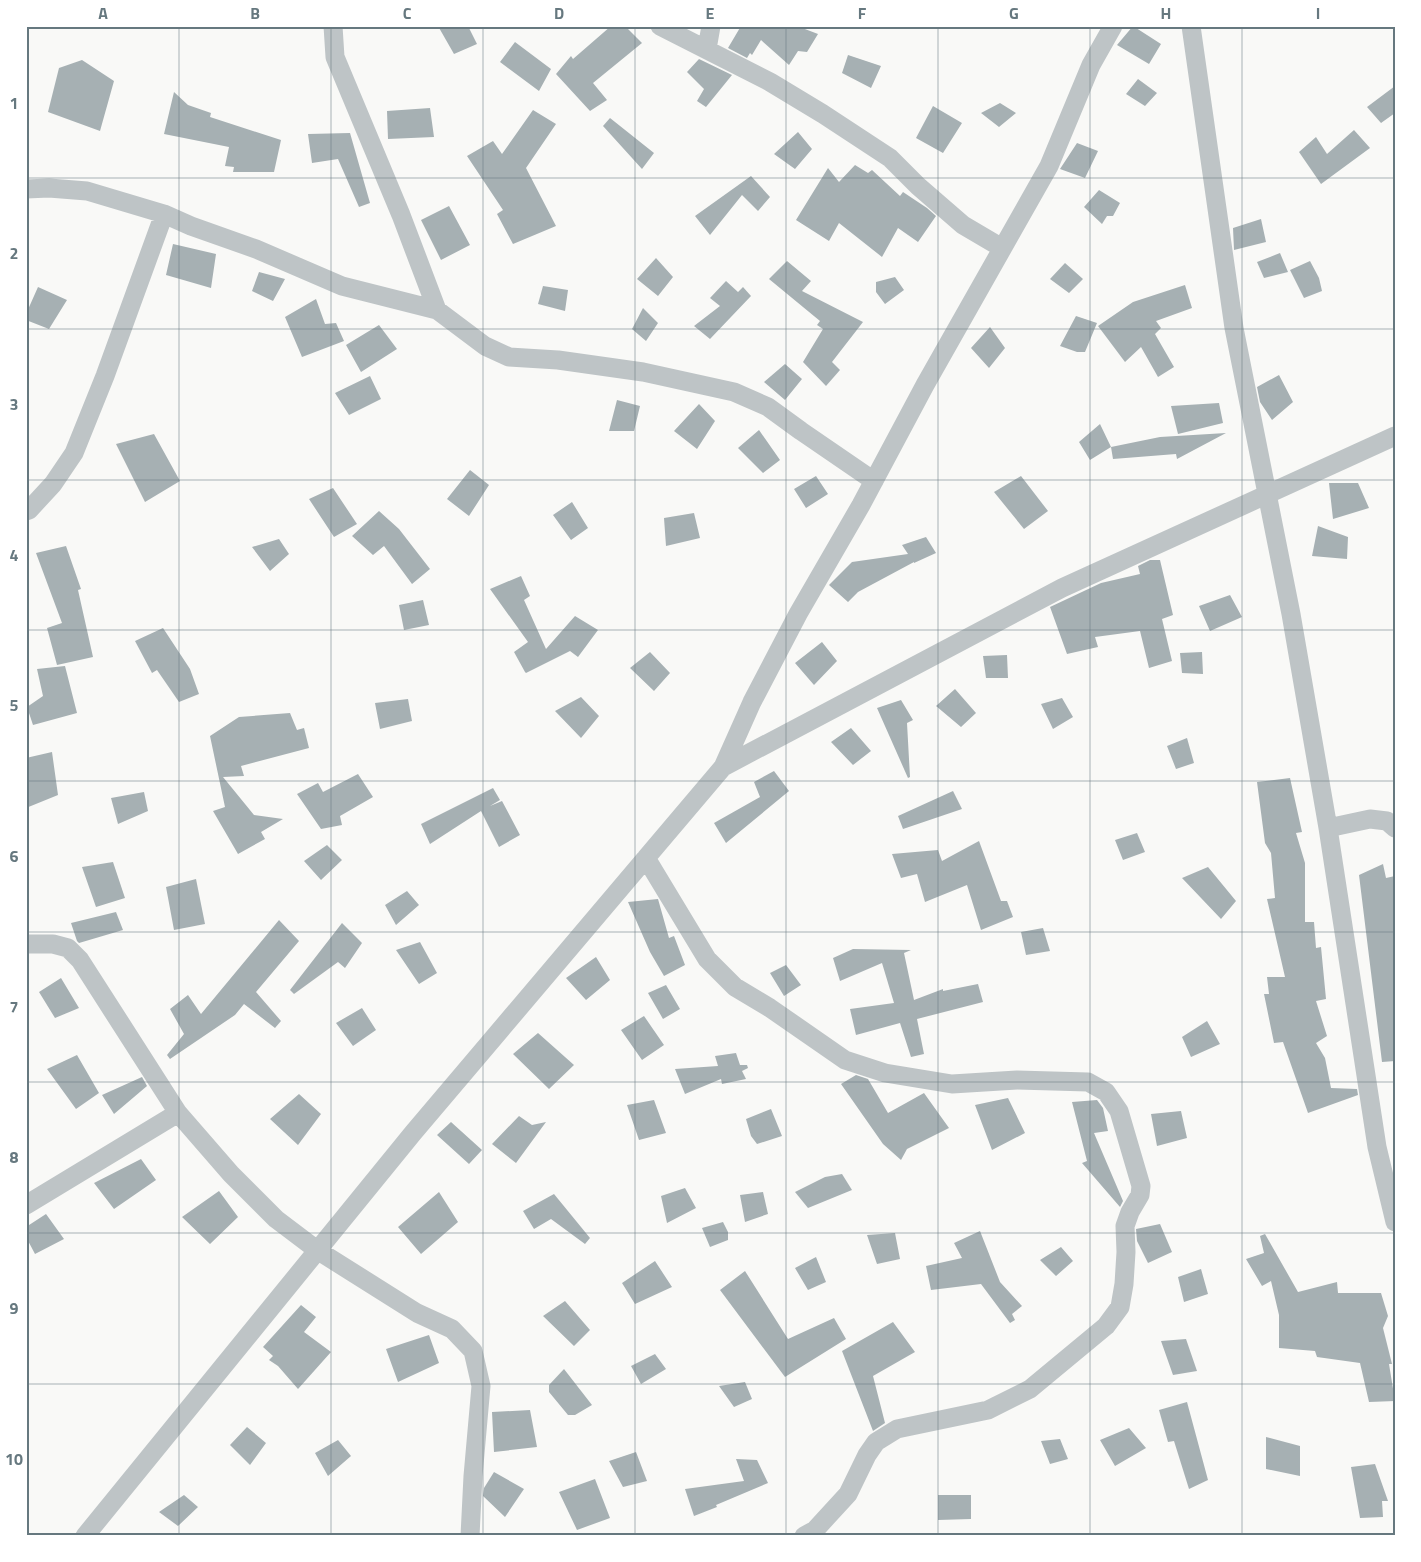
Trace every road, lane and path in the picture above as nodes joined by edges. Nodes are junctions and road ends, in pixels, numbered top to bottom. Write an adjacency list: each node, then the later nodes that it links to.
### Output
1 (332, 26): 10 (street)
2 (660, 26): 6 (street)
3 (711, 26): 6 (street)
4 (1112, 26): 9 (street)
5 (1191, 26): 13 (street)
6 (706, 49): 9 (street)
7 (26, 188): 8 (street)
8 (164, 214): 10 (street); 14 (street)
9 (1002, 248): 12 (street)
10 (437, 310): 12 (street)
11 (1395, 436): 13 (street)
12 (874, 481): 15 (street)
13 (1268, 494): 15 (street); 16 (street)
14 (26, 511)
15 (723, 767): 18 (street)
16 (1328, 828): 17 (street); 22 (street)
17 (1395, 828)
18 (646, 858): 23 (street); 26 (street)
19 (26, 944): 20 (street)
20 (178, 1113): 21 (street); 23 (street)
21 (26, 1205)
22 (1394, 1212)
23 (317, 1250): 24 (street); 25 (street)
24 (85, 1536)
25 (470, 1536)
26 (804, 1536)

